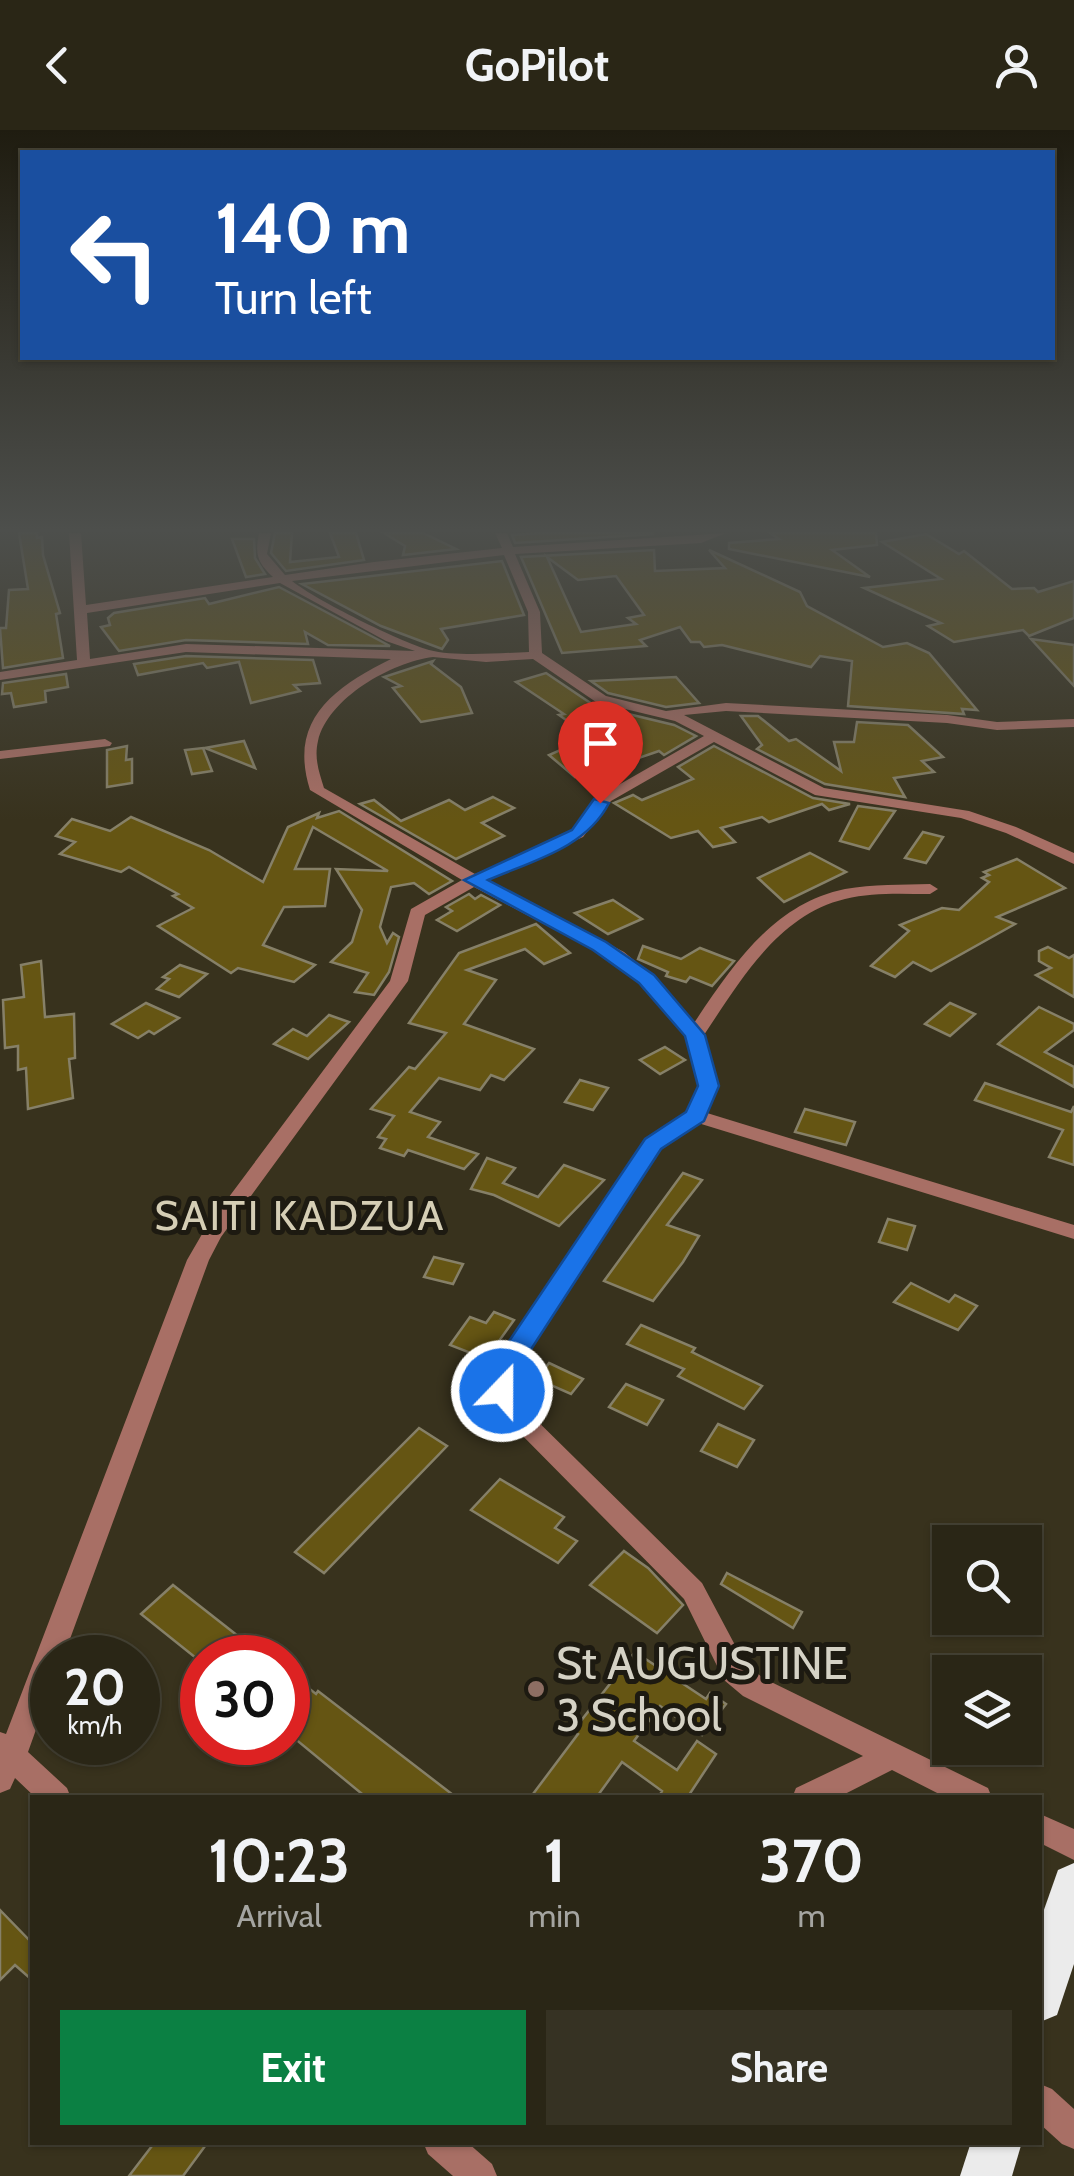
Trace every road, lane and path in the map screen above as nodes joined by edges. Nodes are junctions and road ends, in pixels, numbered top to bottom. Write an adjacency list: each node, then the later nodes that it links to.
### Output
1 (81, 628): 7 (street)
2 (373, 628): 4 (street)
3 (535, 628): 5 (street)
4 (433, 653): 5 (street); 6 (street)
5 (536, 655): 9 (street)
6 (407, 656): 7 (street); 15 (street)
7 (84, 664): 8 (street)
8 (0, 676)
9 (666, 713): 10 (street); 11 (street)
10 (1074, 723)
11 (714, 736): 14 (street); 15 (street)
12 (105, 743): 13 (street)
13 (0, 755)
14 (1074, 860)
15 (474, 880): 17 (street); 21 (street)
16 (930, 890): 17 (street)
17 (695, 1035): 18 (street)
18 (696, 1116): 19 (street); 20 (street)
19 (1074, 1232)
20 (892, 1756): 23 (street); 24 (street)
21 (4, 1759): 22 (street)
22 (53, 1795)
23 (812, 1795)
24 (972, 1795)
25 (1042, 1829): 26 (street)
26 (1074, 1844)
27 (1074, 1886): 28 (highway)
28 (1042, 1991)
29 (1042, 2103): 30 (street)
30 (1074, 2132)
31 (444, 2145): 33 (street)
32 (995, 2145): 34 (highway)
33 (480, 2176)
34 (986, 2176)

